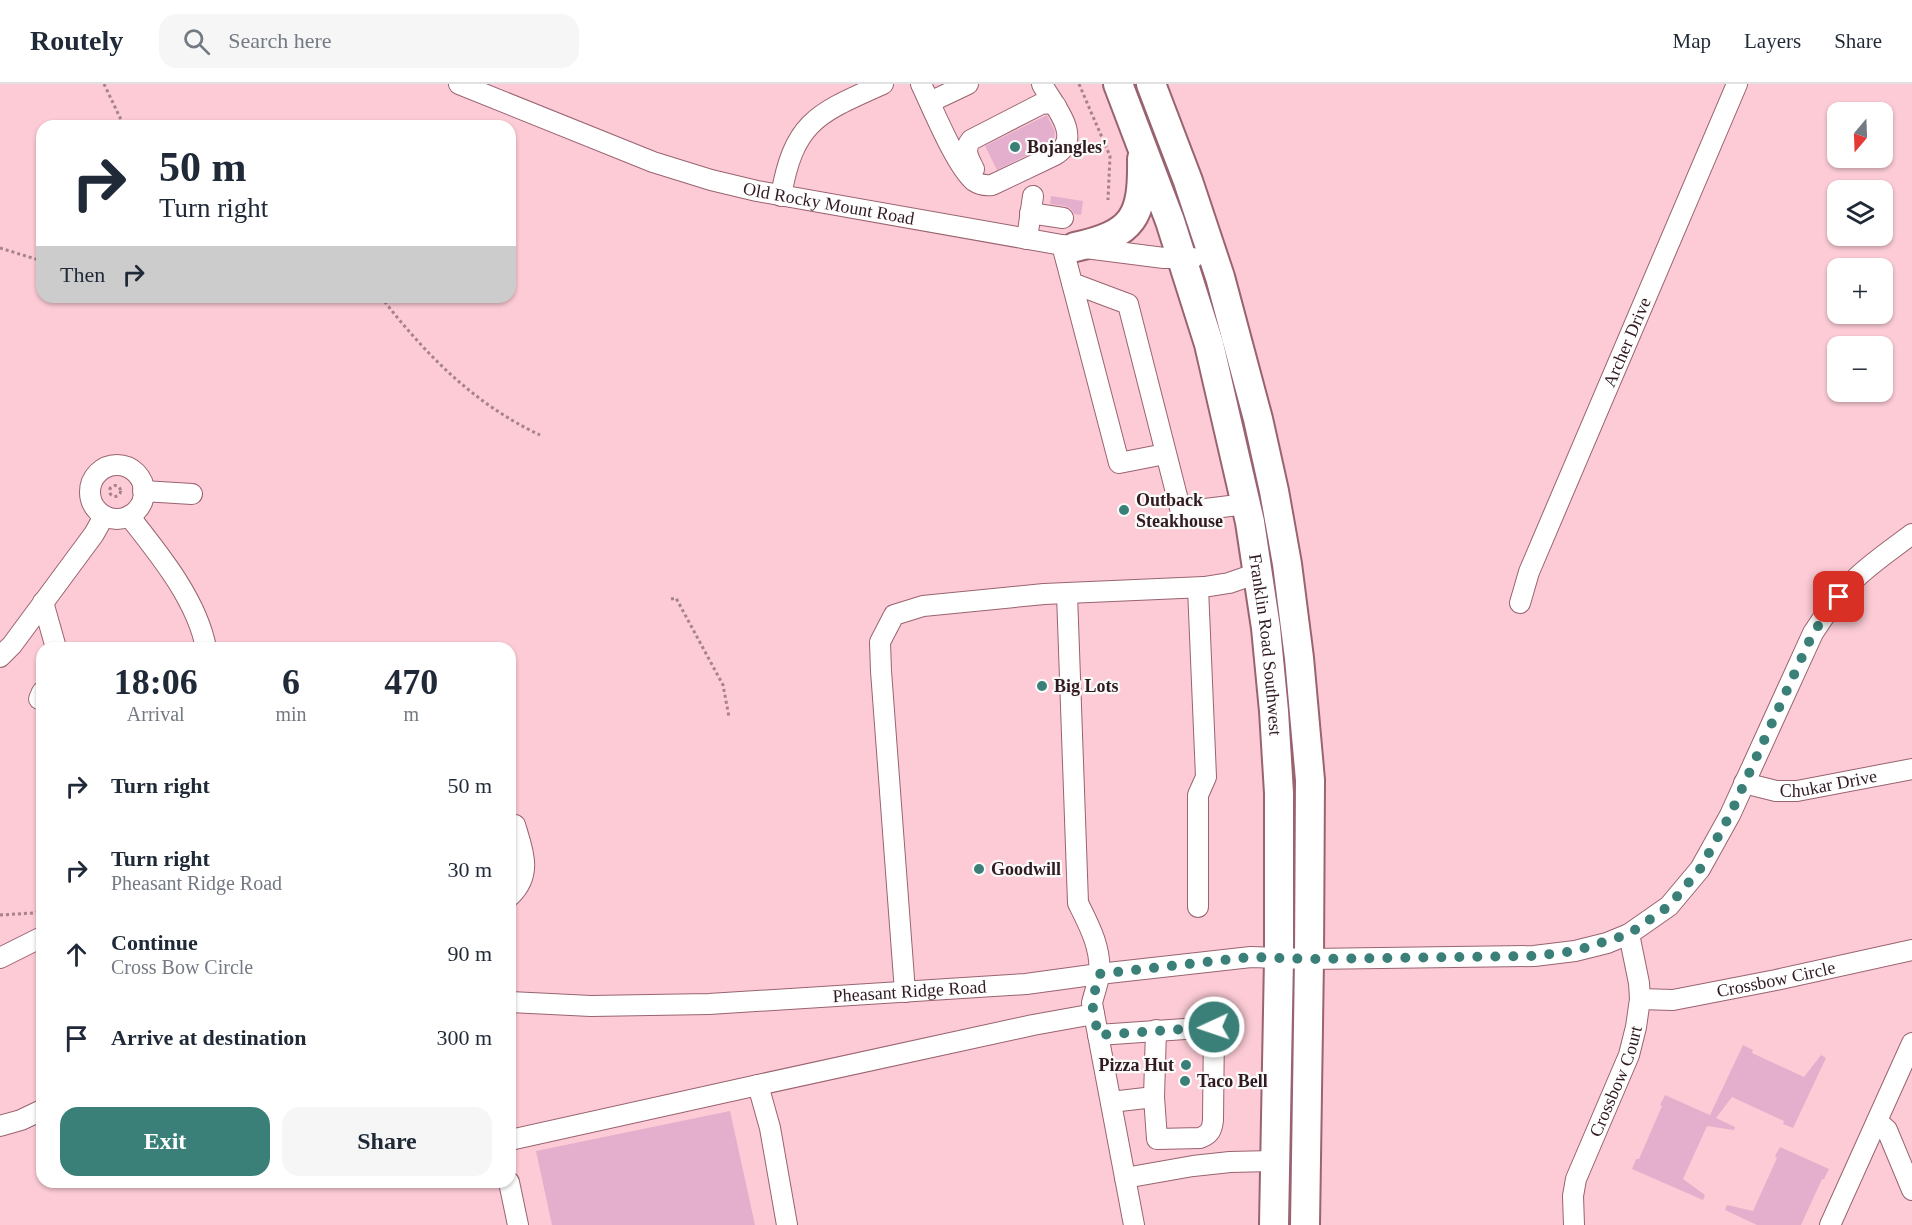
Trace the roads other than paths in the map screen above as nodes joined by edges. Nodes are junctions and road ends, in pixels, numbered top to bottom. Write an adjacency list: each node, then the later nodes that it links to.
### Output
1 (459, 84): 12 (street, Old Rocky Mount Road)
2 (883, 84): 12 (street)
3 (968, 84): 7 (street)
4 (1118, 84): 11 (highway, Franklin Road Southwest)
5 (1151, 84): 16 (highway, Franklin Road Southwest)
6 (1737, 84): 30 (street, Archer Drive)
7 (925, 93): 10 (street)
8 (1048, 94): 9 (street); 9 (street); 10 (street)
9 (1067, 130): 10 (street)
10 (946, 138)
11 (1141, 142): 15 (highway); 17 (highway, Franklin Road Southwest)
12 (781, 196): 14 (street, Old Rocky Mount Road)
13 (1063, 218): 14 (street)
14 (1027, 239): 15 (street, Old Rocky Mount Road)
15 (1068, 246): 17 (street, Old Rocky Mount Road); 18 (street)
16 (1214, 258): 17 (street, Old Rocky Mount Road); 44 (highway, Franklin Road Southwest)
17 (1183, 259): 22 (highway, Franklin Road Southwest)
18 (1072, 283): 19 (street); 19 (street)
19 (1165, 454): 22 (street)
20 (143, 491): 21 (street); 23 (street); 24 (street)
21 (192, 494)
22 (1246, 504): 26 (highway, Franklin Road Southwest)
23 (104, 516): 24 (street); 29 (street)
24 (129, 516): 32 (street)
25 (1912, 534): 35 (street, Pheasant Ridge Road)
26 (1258, 573): 27 (street); 43 (highway, Franklin Road Southwest)
27 (1198, 588): 28 (street); 38 (street)
28 (1067, 594): 45 (street); 46 (street)
29 (44, 602): 31 (street); 33 (street)
30 (1520, 603)
31 (54, 642)
32 (204, 642)
33 (0, 657)
34 (1912, 769): 35 (street, Chukar Drive)
35 (1744, 783): 39 (street, Pheasant Ridge Road)
36 (516, 828): 37 (street)
37 (516, 887)
38 (1198, 907)
39 (1629, 934): 44 (street, Pheasant Ridge Road); 47 (street, Crossbow Court)
40 (36, 940): 42 (street)
41 (1912, 950): 47 (street, Crossbow Circle)
42 (0, 958)
43 (1279, 958): 44 (street, Pheasant Ridge Road); 45 (street, Pheasant Ridge Road); 60 (highway, Franklin Road Southwest)
44 (1309, 959): 68 (highway, Franklin Road Southwest)
45 (1099, 974): 46 (street, Pheasant Ridge Road); 49 (street)
46 (905, 992): 48 (street, Pheasant Ridge Road)
47 (1640, 999): 69 (street, Crossbow Court)
48 (516, 1002)
49 (1094, 1014): 51 (street); 53 (street)
50 (1156, 1030): 51 (street); 54 (street); 54 (street)
51 (1098, 1035): 55 (street)
52 (1912, 1043): 57 (street)
53 (758, 1085): 59 (street); 65 (street)
54 (1155, 1097): 55 (street)
55 (1111, 1102): 61 (street)
56 (36, 1113): 58 (street)
57 (1877, 1121): 63 (street); 70 (street)
58 (0, 1126)
59 (516, 1139)
60 (1275, 1161): 61 (street); 67 (highway, Franklin Road Southwest)
61 (1125, 1178): 66 (street)
62 (510, 1188): 64 (street)
63 (1912, 1190)
64 (518, 1225)
65 (787, 1225)
66 (1134, 1225)
67 (1274, 1225)
68 (1305, 1225)
69 (1574, 1225)
70 (1830, 1225)

